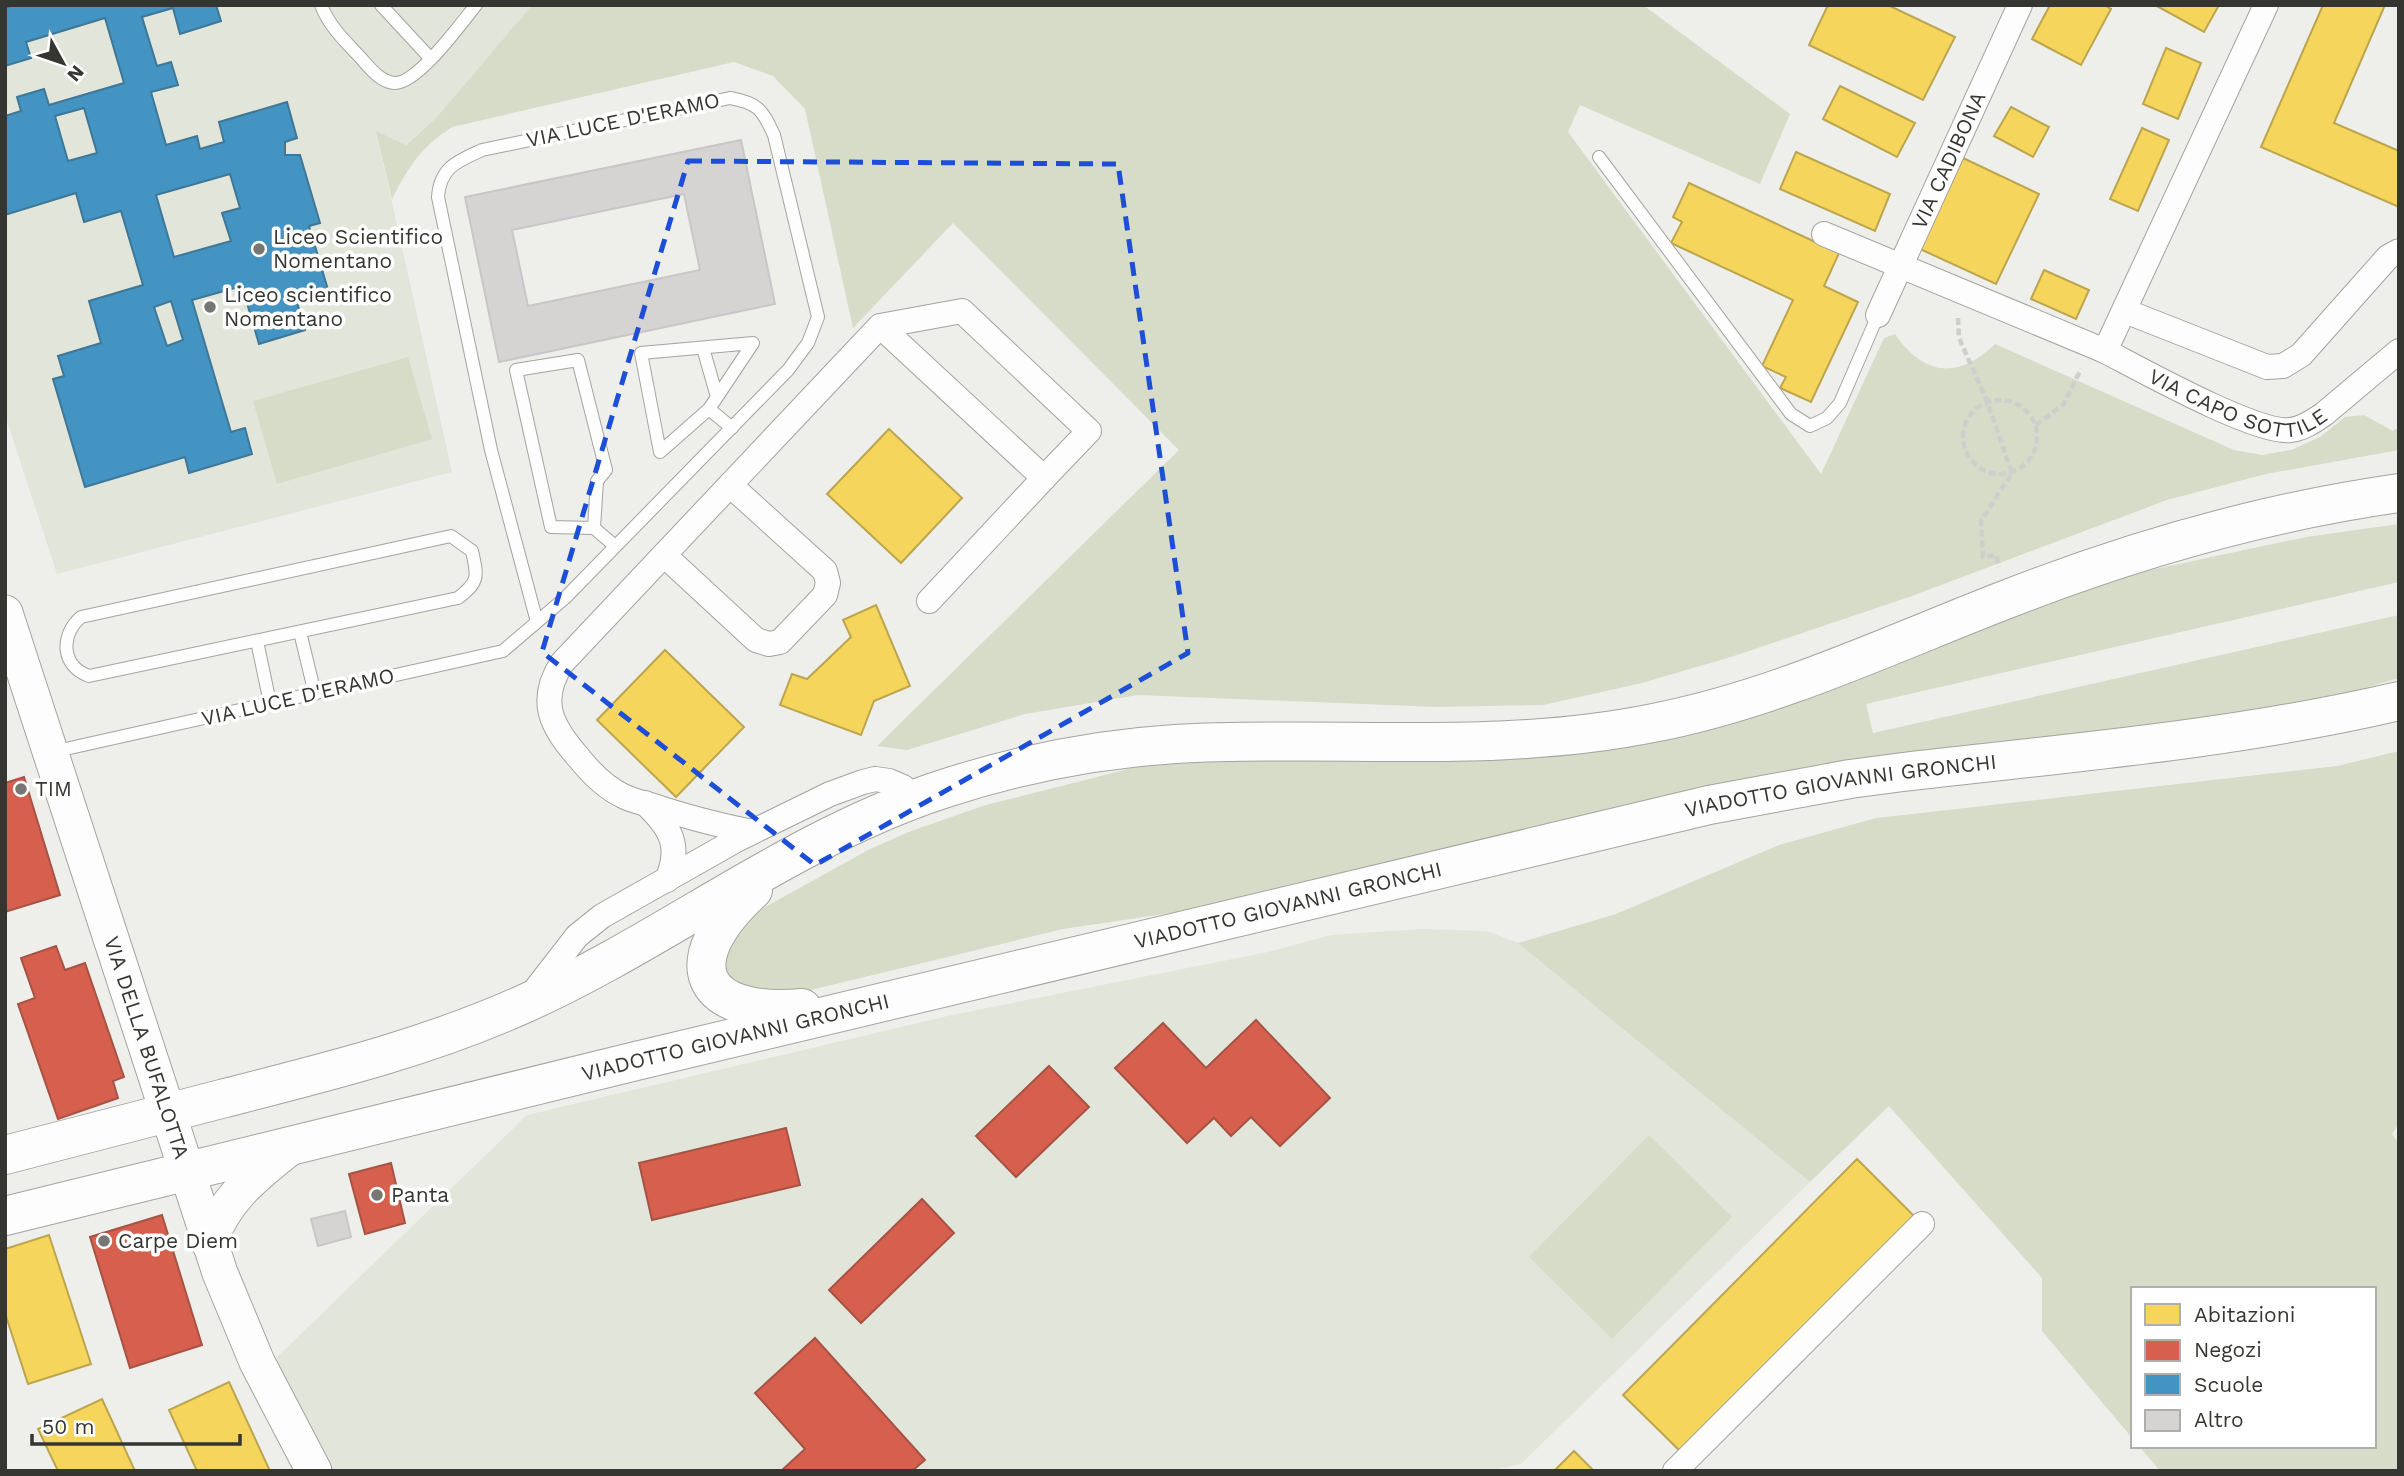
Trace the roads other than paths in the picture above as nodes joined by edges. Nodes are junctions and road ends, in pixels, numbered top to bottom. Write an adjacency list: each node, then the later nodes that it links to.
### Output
1 (312, 5): 7 (lane)
2 (321, 5): 7 (lane)
3 (380, 5): 8 (lane)
4 (477, 5): 8 (lane)
5 (2020, 5): 12 (street, VIA CADIBONA)
6 (2266, 5): 13 (street)
7 (328, 22): 8 (lane)
8 (430, 59)
9 (1599, 157): 14 (lane)
10 (1824, 234): 12 (street, VIA CAPO SOTTILE)
11 (2399, 251): 13 (street, VIA CAPO SOTTILE)
12 (1900, 265): 14 (street, VIA CADIBONA); 17 (street, VIA CAPO SOTTILE)
13 (2125, 311): 17 (street)
14 (1878, 315)
15 (880, 326): 22 (street); 22 (street); 23 (street)
16 (703, 348): 19 (lane); 19 (lane); 20 (lane)
17 (2099, 348): 18 (street, VIA CAPO SOTTILE)
18 (2399, 351)
19 (717, 397): 20 (lane)
20 (709, 409): 21 (lane)
21 (732, 428): 26 (lane, VIA LUCE D'ERAMO); 30 (lane, VIA LUCE D'ERAMO)
22 (1044, 478): 28 (street)
23 (730, 485): 27 (street); 27 (street)
24 (2399, 493): 37 (main road)
25 (594, 528): 25 (lane); 26 (lane)
26 (615, 546): 30 (lane, VIA LUCE D'ERAMO)
27 (664, 555): 38 (street)
28 (929, 601)
29 (5, 613): 36 (street, VIA DELLA BUFALOTTA)
30 (537, 622): 33 (lane, VIA LUCE D'ERAMO)
31 (300, 632): 32 (lane); 32 (lane); 33 (lane)
32 (257, 641): 35 (lane)
33 (315, 694): 35 (lane, VIA LUCE D'ERAMO)
34 (2399, 701): 42 (main road, VIADOTTO GIOVANNI GRONCHI)
35 (270, 703): 36 (lane, VIA LUCE D'ERAMO)
36 (50, 753): 44 (street, VIA DELLA BUFALOTTA)
37 (915, 799): 39 (street); 40 (main road)
38 (644, 803): 39 (street); 41 (street)
39 (752, 832): 41 (street)
40 (816, 844): 42 (main road); 43 (main road)
41 (667, 880): 43 (street)
42 (928, 991): 45 (main road, VIADOTTO GIOVANNI GRONCHI)
43 (525, 1003): 44 (main road)
44 (169, 1113): 46 (main road); 47 (street, VIA DELLA BUFALOTTA)
45 (292, 1146): 47 (main road, VIADOTTO GIOVANNI GRONCHI); 50 (street)
46 (5, 1155)
47 (188, 1172): 48 (main road, VIADOTTO GIOVANNI GRONCHI); 50 (street, VIA DELLA BUFALOTTA)
48 (5, 1216)
49 (1922, 1223): 52 (street)
50 (209, 1243): 51 (street, VIA DELLA BUFALOTTA)
51 (314, 1471)
52 (1675, 1471)

